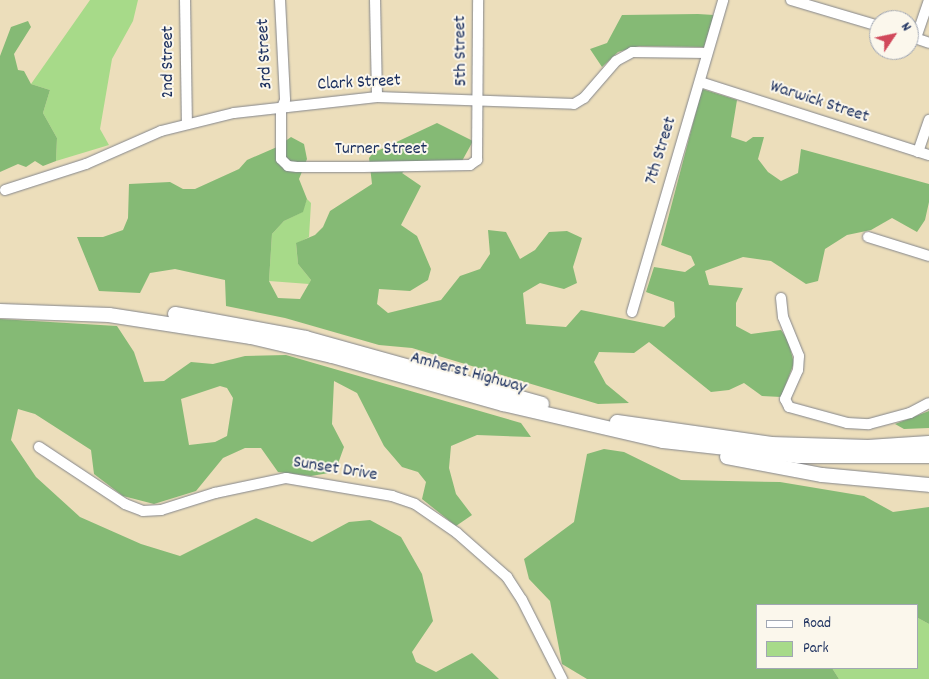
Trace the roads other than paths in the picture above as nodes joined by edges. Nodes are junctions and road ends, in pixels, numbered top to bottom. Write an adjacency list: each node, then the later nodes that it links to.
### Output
1 (185, 0): 16 (street, 2nd Street)
2 (280, 0): 14 (street, 3rd Street)
3 (375, 0): 12 (street)
4 (478, 0): 13 (street, 5th Street)
5 (723, 0): 10 (street, 7th Street)
6 (791, 0): 9 (street)
7 (928, 0): 8 (street)
8 (919, 21)
9 (869, 23)
10 (707, 53): 11 (street, 7th Street); 13 (street, Clark Street)
11 (700, 82): 17 (street, Warwick Street); 25 (street, 7th Street)
12 (377, 97): 13 (street, Clark Street); 14 (street, Clark Street)
13 (479, 102): 14 (street, Turner Street)
14 (282, 106): 16 (street, Clark Street)
15 (929, 120): 17 (street)
16 (187, 123): 19 (street, Clark Street)
17 (918, 152): 18 (street, Warwick Street)
18 (929, 155)
19 (4, 190)
20 (868, 237): 21 (street)
21 (929, 256)
22 (781, 298): 26 (street)
23 (0, 302): 30 (highway, Amherst Highway)
24 (0, 311): 28 (highway, Amherst Highway)
25 (632, 312)
26 (929, 403)
27 (929, 434): 30 (highway)
28 (663, 441): 32 (highway, Amherst Highway); 33 (highway)
29 (929, 443): 30 (highway, Amherst Highway)
30 (771, 444)
31 (39, 447): 34 (street, Sunset Drive)
32 (929, 456)
33 (929, 485)
34 (562, 679)

